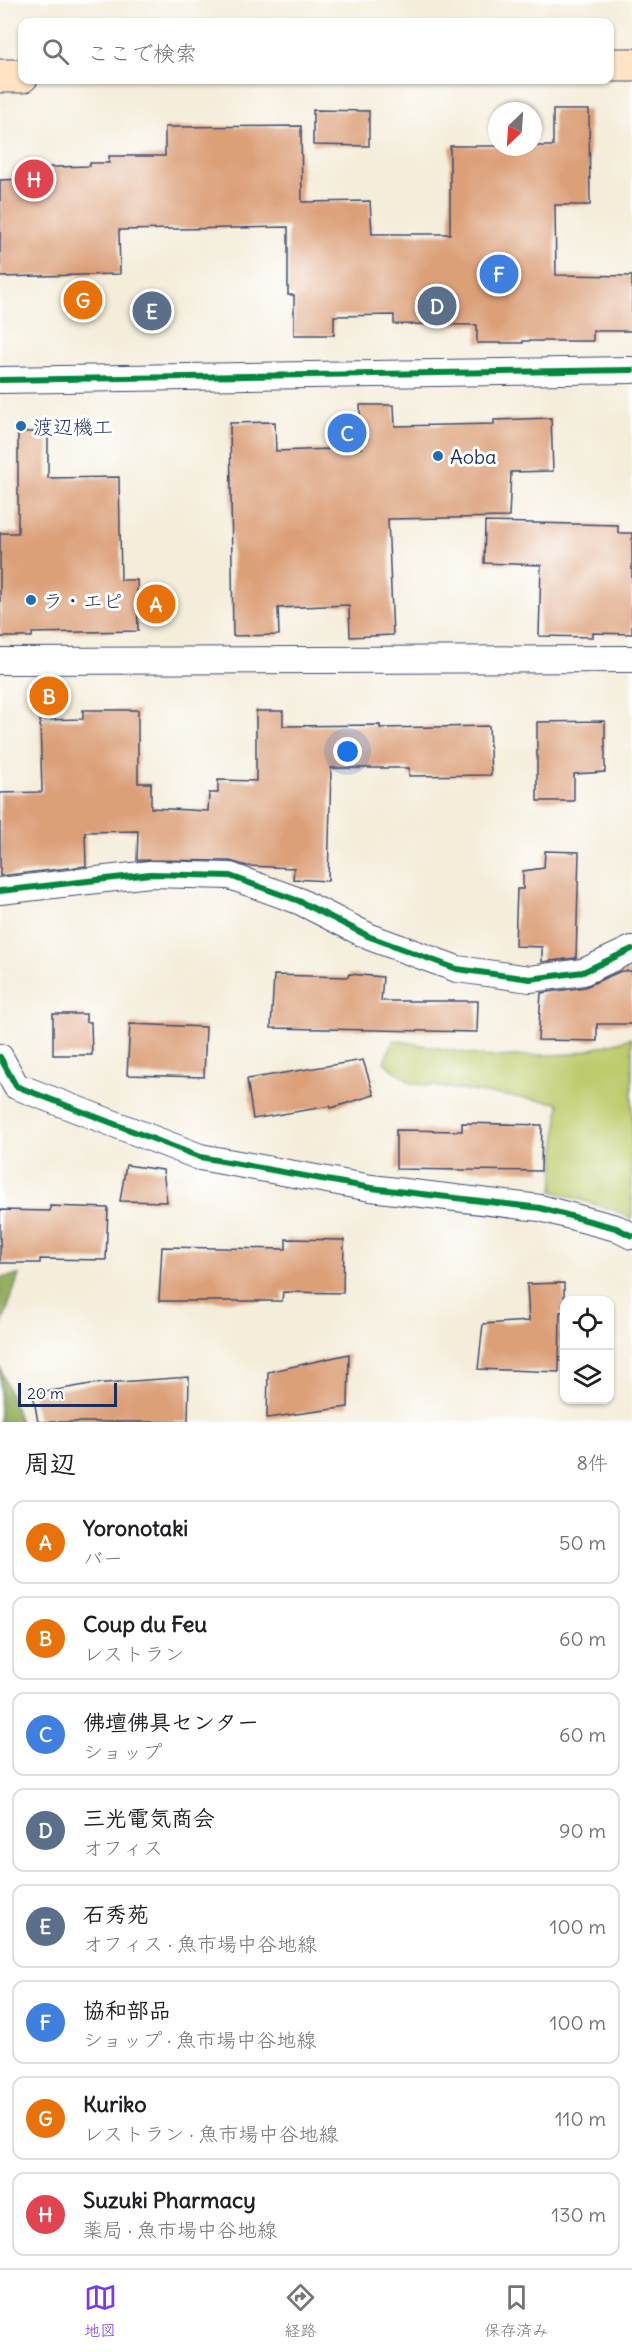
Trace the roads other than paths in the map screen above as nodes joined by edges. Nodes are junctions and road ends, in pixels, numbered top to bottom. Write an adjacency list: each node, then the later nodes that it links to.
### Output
1 (614, 65): 2 (street)
2 (632, 65)
3 (0, 76): 4 (street)
4 (18, 76)
5 (632, 370): 6 (street)
6 (0, 380)
7 (632, 659): 8 (street)
8 (0, 661)
9 (0, 891): 10 (street)
10 (632, 949)
11 (0, 1057): 12 (street)
12 (632, 1236)

